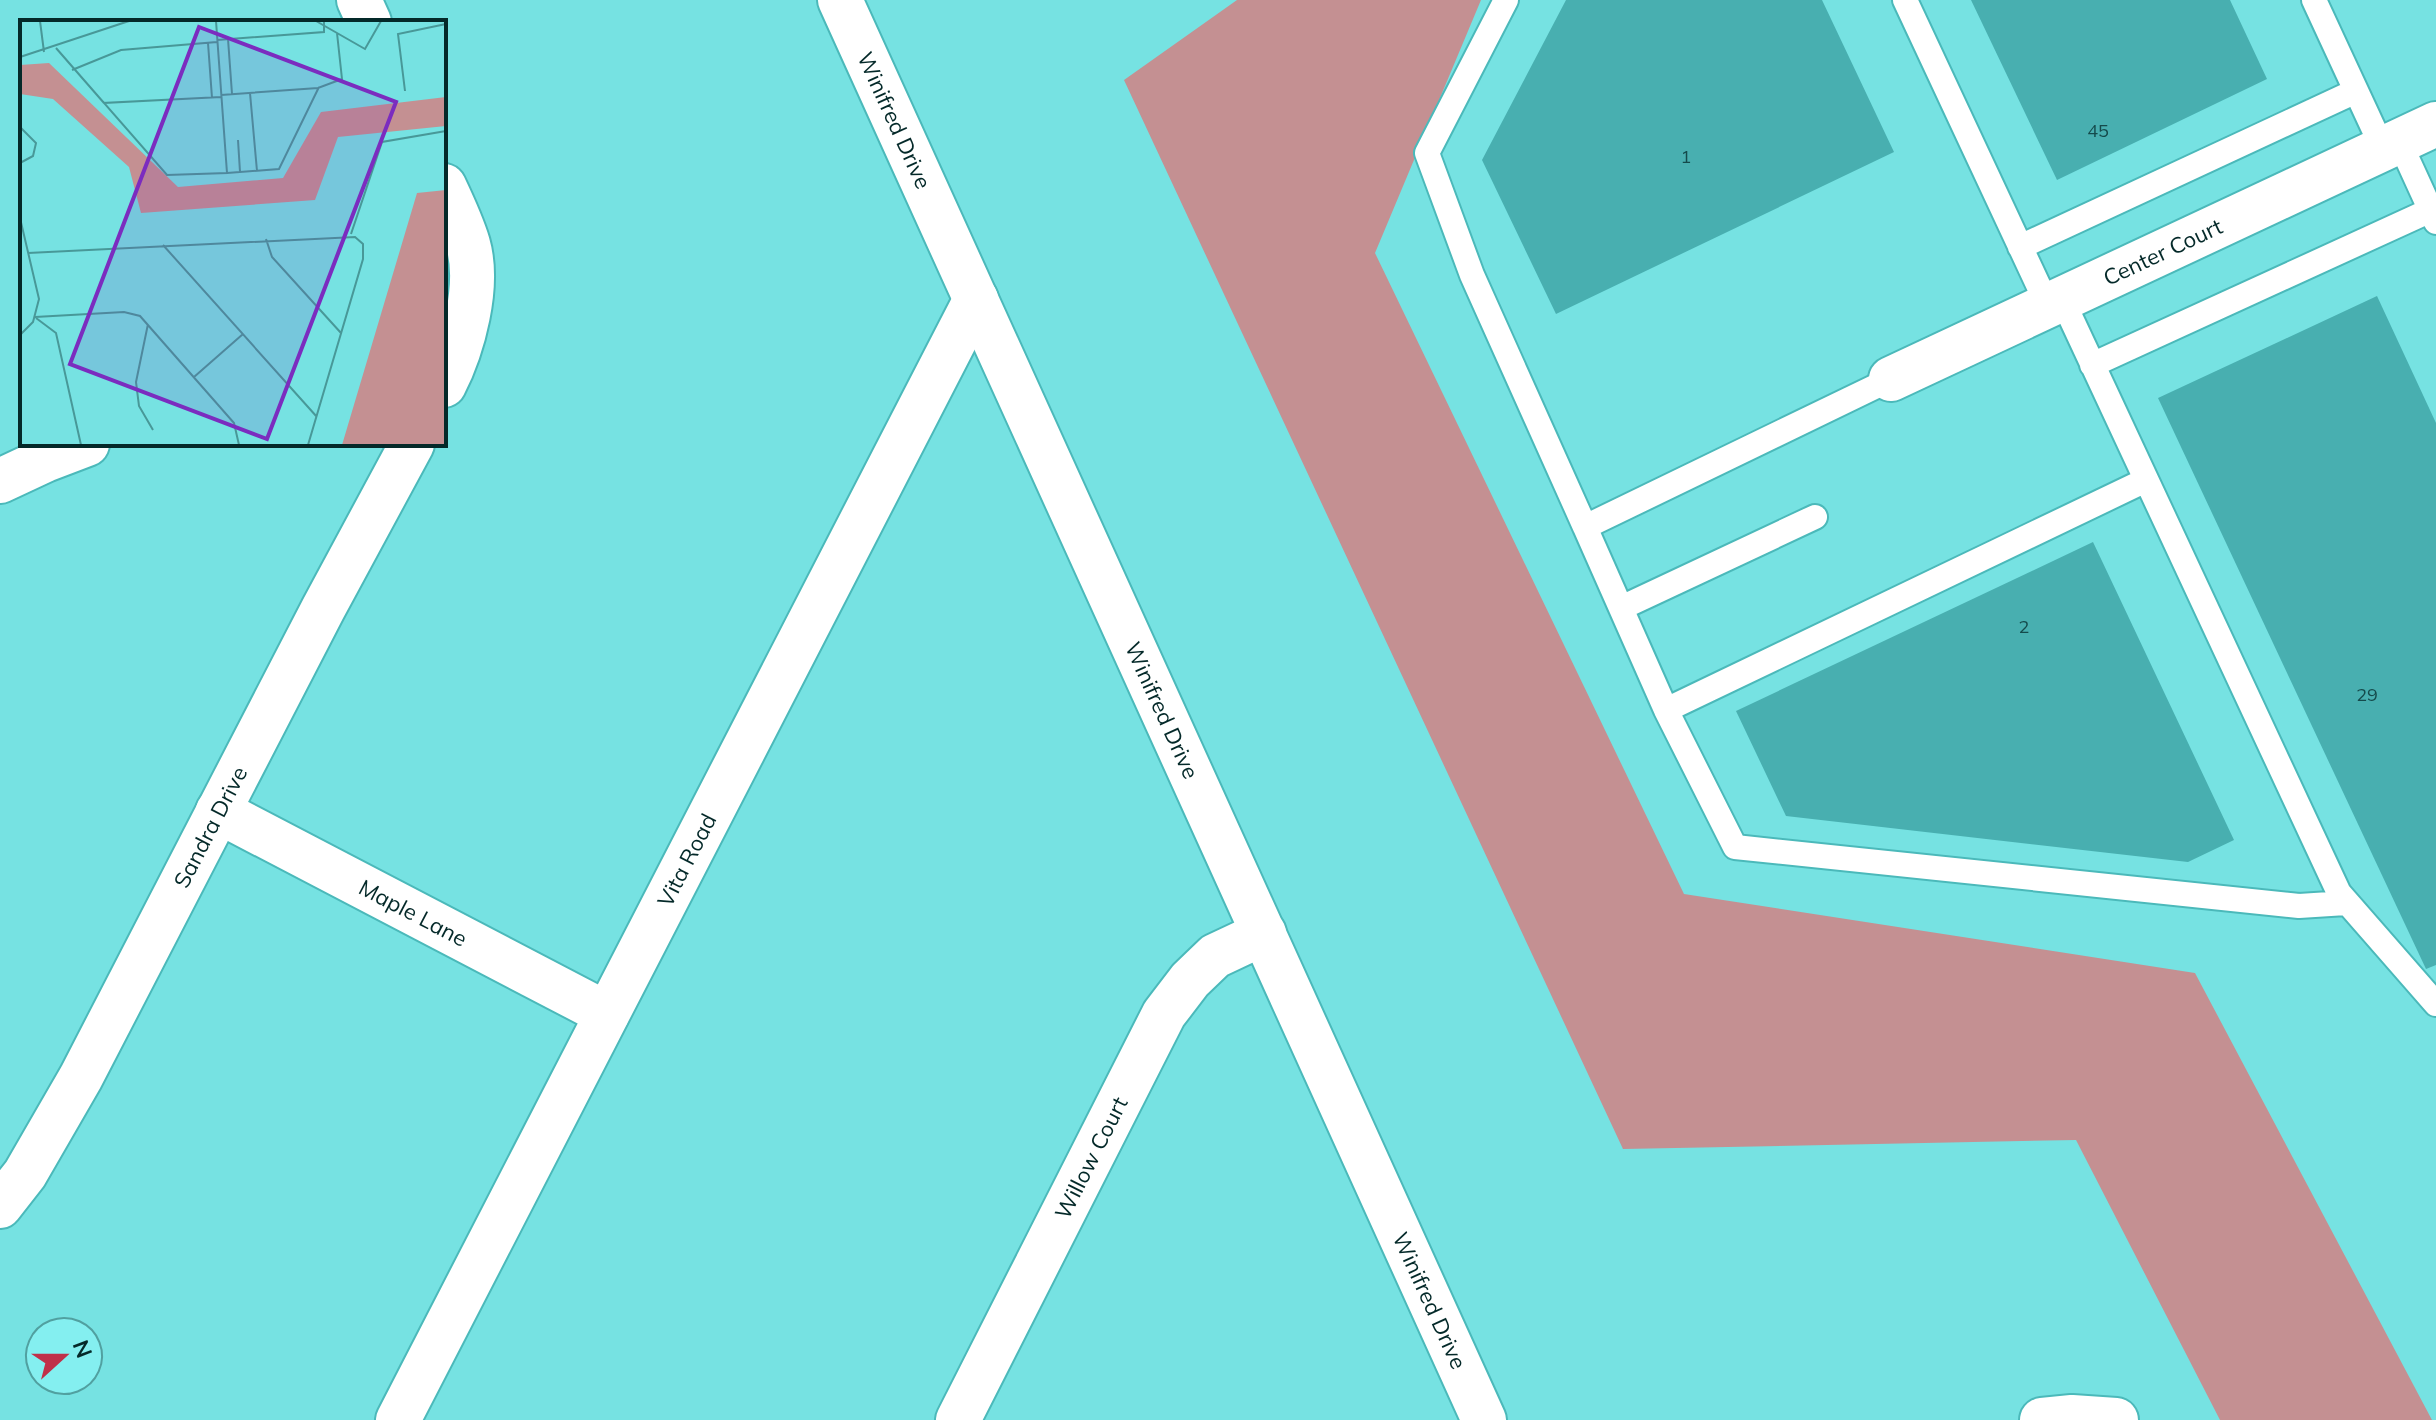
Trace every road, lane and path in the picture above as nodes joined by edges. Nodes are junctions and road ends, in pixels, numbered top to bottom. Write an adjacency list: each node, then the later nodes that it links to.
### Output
1 (359, 0): 6 (street)
2 (840, 0): 12 (street, Winifred Drive)
3 (1506, 0): 22 (lane)
4 (1905, 0): 11 (lane)
5 (2314, 0): 7 (lane)
6 (368, 20)
7 (2356, 91): 8 (lane); 11 (lane)
8 (2406, 138): 10 (lane); 13 (street, Center Court)
9 (446, 191): 16 (street)
10 (2433, 216): 14 (lane)
11 (2020, 247): 13 (lane)
12 (976, 299): 27 (street, Winifred Drive); 29 (street, Vita Road)
13 (2055, 302): 14 (lane); 15 (street, Center Court)
14 (2092, 365): 19 (lane)
15 (1891, 379): 22 (lane)
16 (446, 380)
17 (82, 446): 20 (street)
18 (411, 446): 25 (street, Sandra Drive)
19 (2146, 480): 24 (lane); 26 (lane)
20 (0, 481)
21 (1815, 517): 23 (lane)
22 (1585, 527): 23 (lane)
23 (1621, 608): 24 (lane)
24 (1666, 710): 26 (lane)
25 (218, 811): 29 (street, Maple Lane); 30 (street, Sandra Drive)
26 (2346, 903): 28 (lane)
27 (1264, 933): 32 (street, Willow Court); 33 (street, Winifred Drive)
28 (2436, 1004)
29 (607, 1014): 31 (street, Vita Road)
30 (0, 1206)
31 (398, 1420)
32 (958, 1420)
33 (1484, 1420)
34 (2042, 1420): 35 (street)
35 (2116, 1420)

